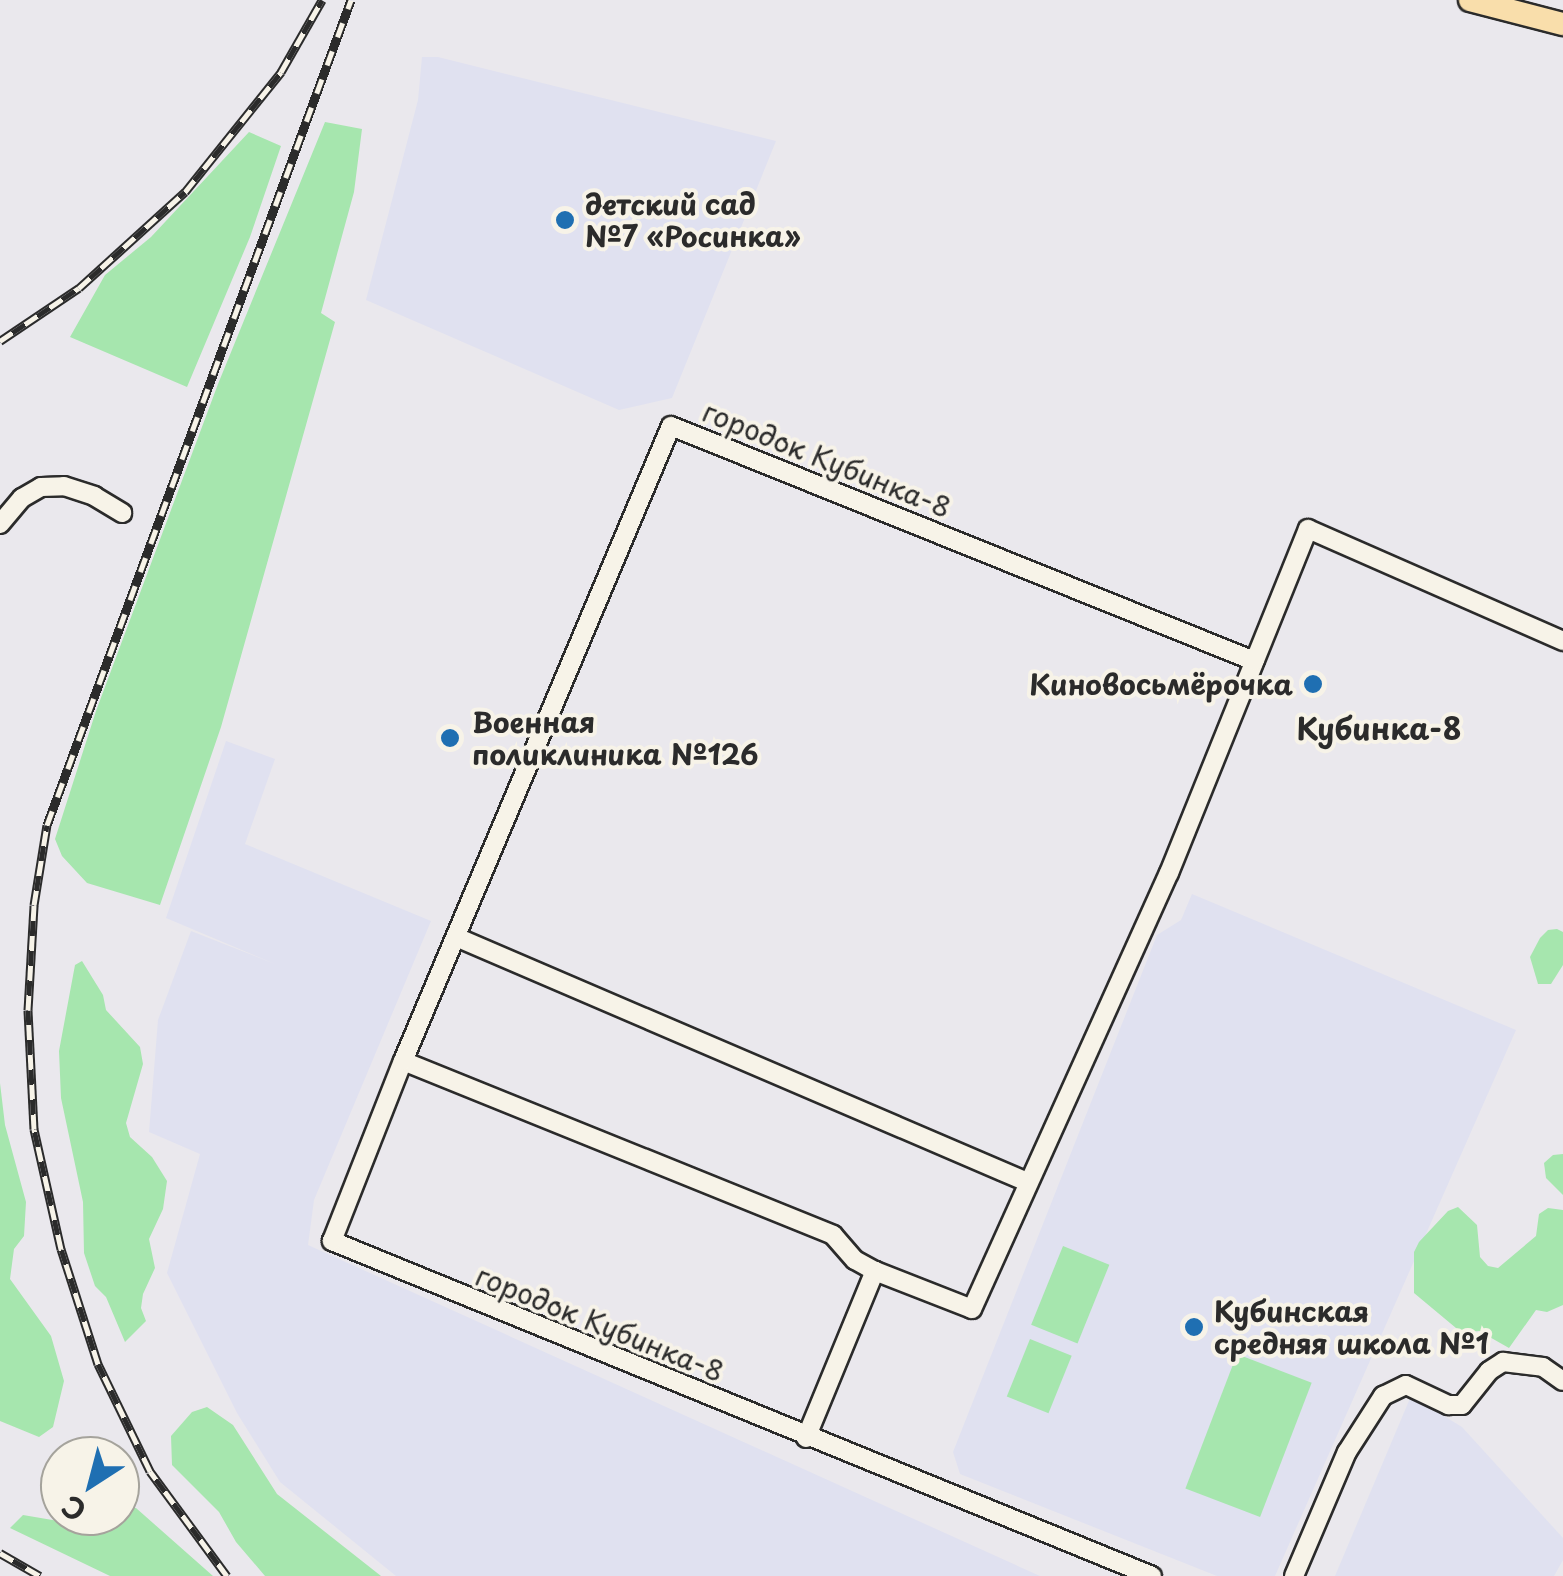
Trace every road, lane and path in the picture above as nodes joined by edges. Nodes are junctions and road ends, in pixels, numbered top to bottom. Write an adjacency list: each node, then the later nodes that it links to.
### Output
1 (1470, 0): 2 (main road)
2 (1563, 24)
3 (122, 513): 4 (street)
4 (0, 524)
5 (1563, 641): 6 (street)
6 (1254, 660): 7 (street, городок Кубинка-8); 9 (street)
7 (456, 937): 8 (street, городок Кубинка-8); 9 (street)
8 (402, 1062): 10 (street); 12 (street, городок Кубинка-8)
9 (1027, 1182): 10 (street)
10 (876, 1271): 12 (street)
11 (1563, 1382): 14 (street)
12 (806, 1438): 13 (street, городок Кубинка-8)
13 (1152, 1576)
14 (1294, 1576)

